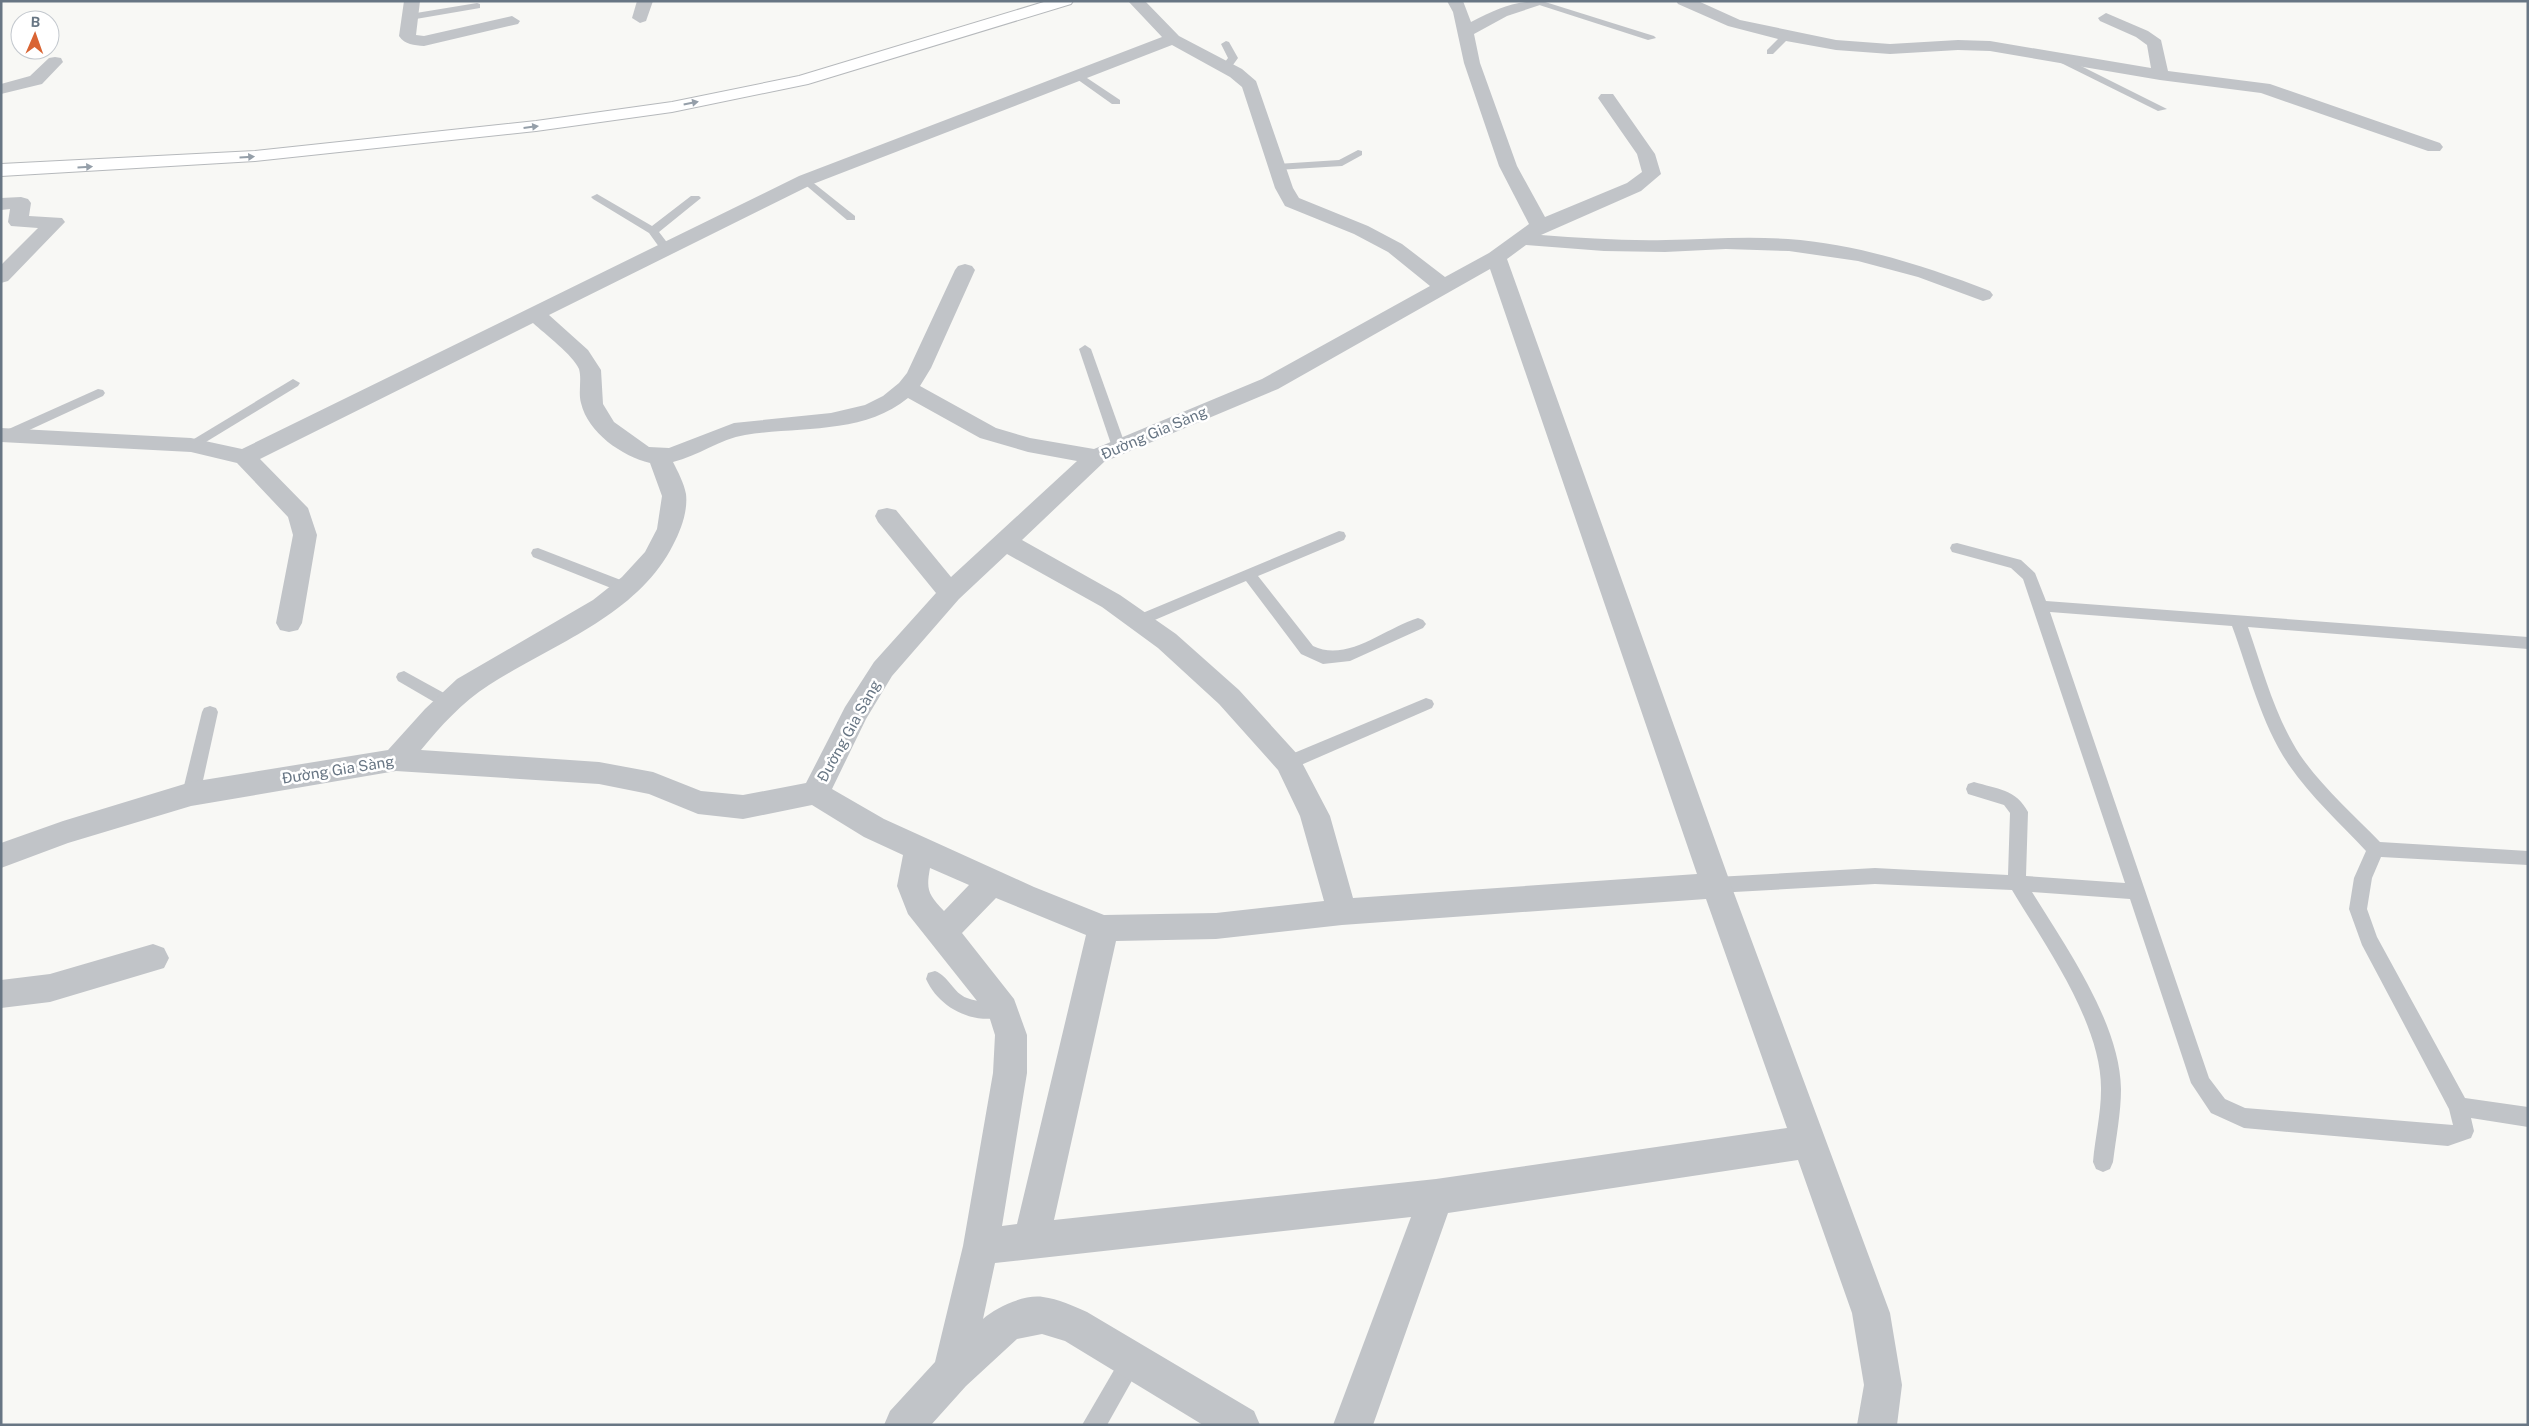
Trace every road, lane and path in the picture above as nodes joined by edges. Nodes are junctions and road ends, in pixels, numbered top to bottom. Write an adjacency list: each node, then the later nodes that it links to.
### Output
1 (645, 1): 10 (street)
2 (1028, 1): 30 (highway)
3 (1065, 1): 32 (highway, one-way to 3)
4 (1136, 1): 16 (street)
5 (1455, 1): 13 (street)
6 (1684, 1): 14 (street)
7 (1536, 2): 13 (street); 15 (lane)
8 (477, 6): 9 (lane)
9 (411, 9): 12 (street)
10 (640, 18)
11 (2106, 18): 23 (street)
12 (512, 21)
13 (1466, 32): 39 (street)
14 (1786, 36): 18 (lane); 19 (street)
15 (1651, 38)
16 (1173, 39): 21 (street); 22 (street)
17 (1226, 44): 21 (lane)
18 (1770, 52)
19 (2056, 57): 23 (street); 27 (lane)
20 (55, 62): 24 (street)
21 (1226, 67): 31 (street)
22 (1078, 75): 26 (lane); 33 (street)
23 (2160, 75): 28 (street)
24 (1, 88)
25 (1607, 98): 39 (street, Đường Gia Sàng)
26 (1116, 102)
27 (2162, 109)
28 (2434, 147)
29 (1358, 152): 31 (lane)
30 (1, 156)
31 (1277, 167): 44 (street)
32 (1, 170)
33 (806, 180): 37 (lane); 40 (street)
34 (597, 197): 38 (lane)
35 (695, 198): 38 (lane)
36 (1, 204): 43 (street)
37 (851, 218)
38 (652, 231): 40 (lane)
39 (1530, 232): 41 (street, Đường Gia Sàng); 45 (street)
40 (666, 249): 46 (street)
41 (1496, 257): 44 (street, Đường Gia Sàng); 85 (street)
42 (965, 270): 49 (street)
43 (1, 277)
44 (1444, 287): 53 (street, Đường Gia Sàng)
45 (1983, 295)
46 (536, 314): 54 (street); 55 (street)
47 (1086, 349): 53 (lane)
48 (293, 383): 52 (lane)
49 (907, 388): 53 (street); 55 (street)
50 (98, 394): 51 (lane)
51 (4, 435): 52 (street)
52 (192, 445): 54 (street)
53 (1108, 452): 58 (street, Đường Gia Sàng)
54 (245, 457): 67 (street)
55 (659, 457): 62 (street)
56 (887, 516): 63 (street)
57 (1339, 536): 61 (lane)
58 (1005, 542): 63 (street, Đường Gia Sàng); 65 (street)
59 (1957, 548): 64 (lane)
60 (538, 553): 62 (lane)
61 (1248, 574): 65 (lane); 68 (lane)
62 (626, 588): 71 (street)
63 (950, 593): 78 (street, Đường Gia Sàng)
64 (2040, 606): 66 (lane); 86 (lane)
65 (1138, 621): 75 (street)
66 (2238, 621): 69 (lane); 80 (lane)
67 (289, 623)
68 (1418, 624)
69 (2528, 643)
70 (404, 677): 71 (lane)
71 (447, 702): 74 (street)
72 (1426, 704): 75 (lane)
73 (210, 712): 77 (lane)
74 (396, 760): 77 (street, Đường Gia Sàng); 78 (street, Đường Gia Sàng)
75 (1288, 764): 87 (street)
76 (1974, 789): 84 (lane)
77 (191, 794): 81 (street, Đường Gia Sàng)
78 (815, 794): 79 (street)
79 (919, 849): 83 (street); 89 (street)
80 (2376, 849): 82 (lane); 94 (lane)
81 (1, 856)
82 (2528, 858)
83 (992, 882): 88 (street); 89 (street)
84 (2017, 883): 85 (lane); 86 (lane); 97 (lane)
85 (1716, 885): 87 (street); 96 (street)
86 (2138, 892): 94 (lane)
87 (1342, 912): 88 (street)
88 (1103, 928): 99 (street)
89 (943, 932): 93 (street)
90 (153, 958): 92 (street)
91 (935, 979): 93 (lane)
92 (1, 994)
93 (1003, 1009): 100 (street)
94 (2459, 1108): 95 (lane)
95 (2528, 1117)
96 (1810, 1141): 98 (street); 107 (street)
97 (2103, 1162)
98 (1436, 1197): 99 (street); 106 (street)
99 (1031, 1241): 100 (street)
100 (981, 1246): 102 (street)
101 (1132, 1361): 102 (street); 104 (lane); 105 (street)
102 (952, 1372): 103 (street)
103 (904, 1425)
104 (1094, 1425)
105 (1240, 1425)
106 (1353, 1425)
107 (1877, 1425)

